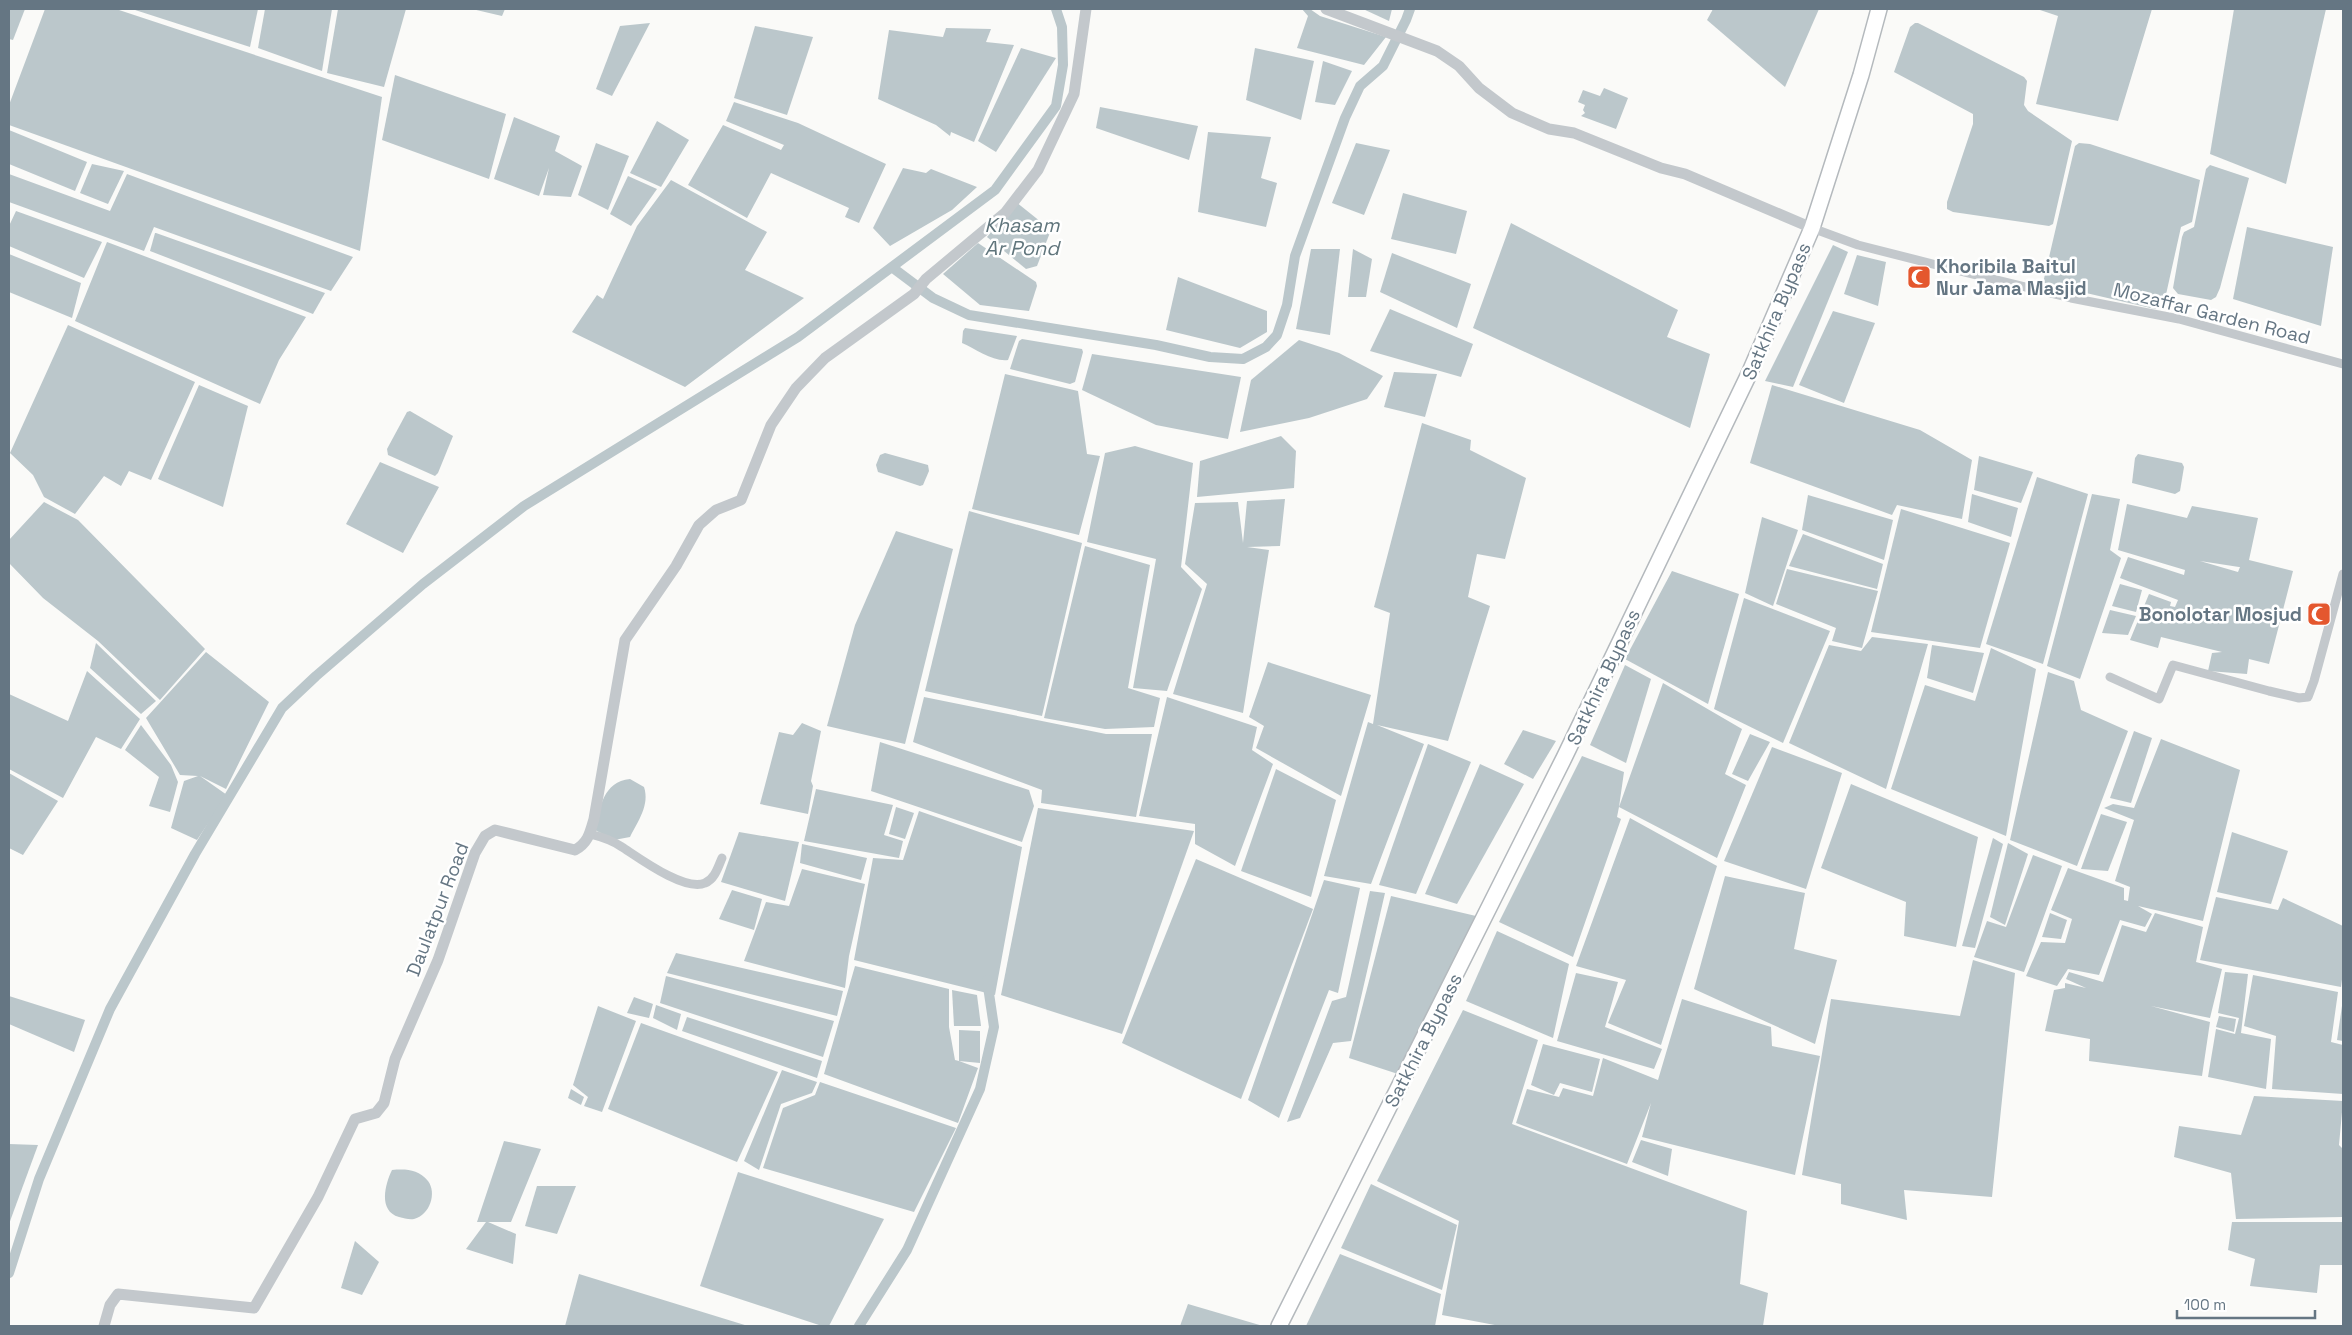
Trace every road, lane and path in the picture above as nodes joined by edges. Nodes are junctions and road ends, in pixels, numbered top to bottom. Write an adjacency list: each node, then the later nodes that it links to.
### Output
1 (1086, 9): 8 (street)
2 (1326, 9): 4 (street)
3 (1879, 9): 4 (highway, Satkhira Bypass)
4 (1812, 228): 5 (street, Mozaffar Garden Road); 11 (highway, Satkhira Bypass)
5 (2343, 364)
6 (2343, 574): 7 (street)
7 (2110, 677)
8 (590, 834): 9 (street); 10 (street, Daulatpur Road)
9 (722, 858)
10 (104, 1326)
11 (1279, 1326)

